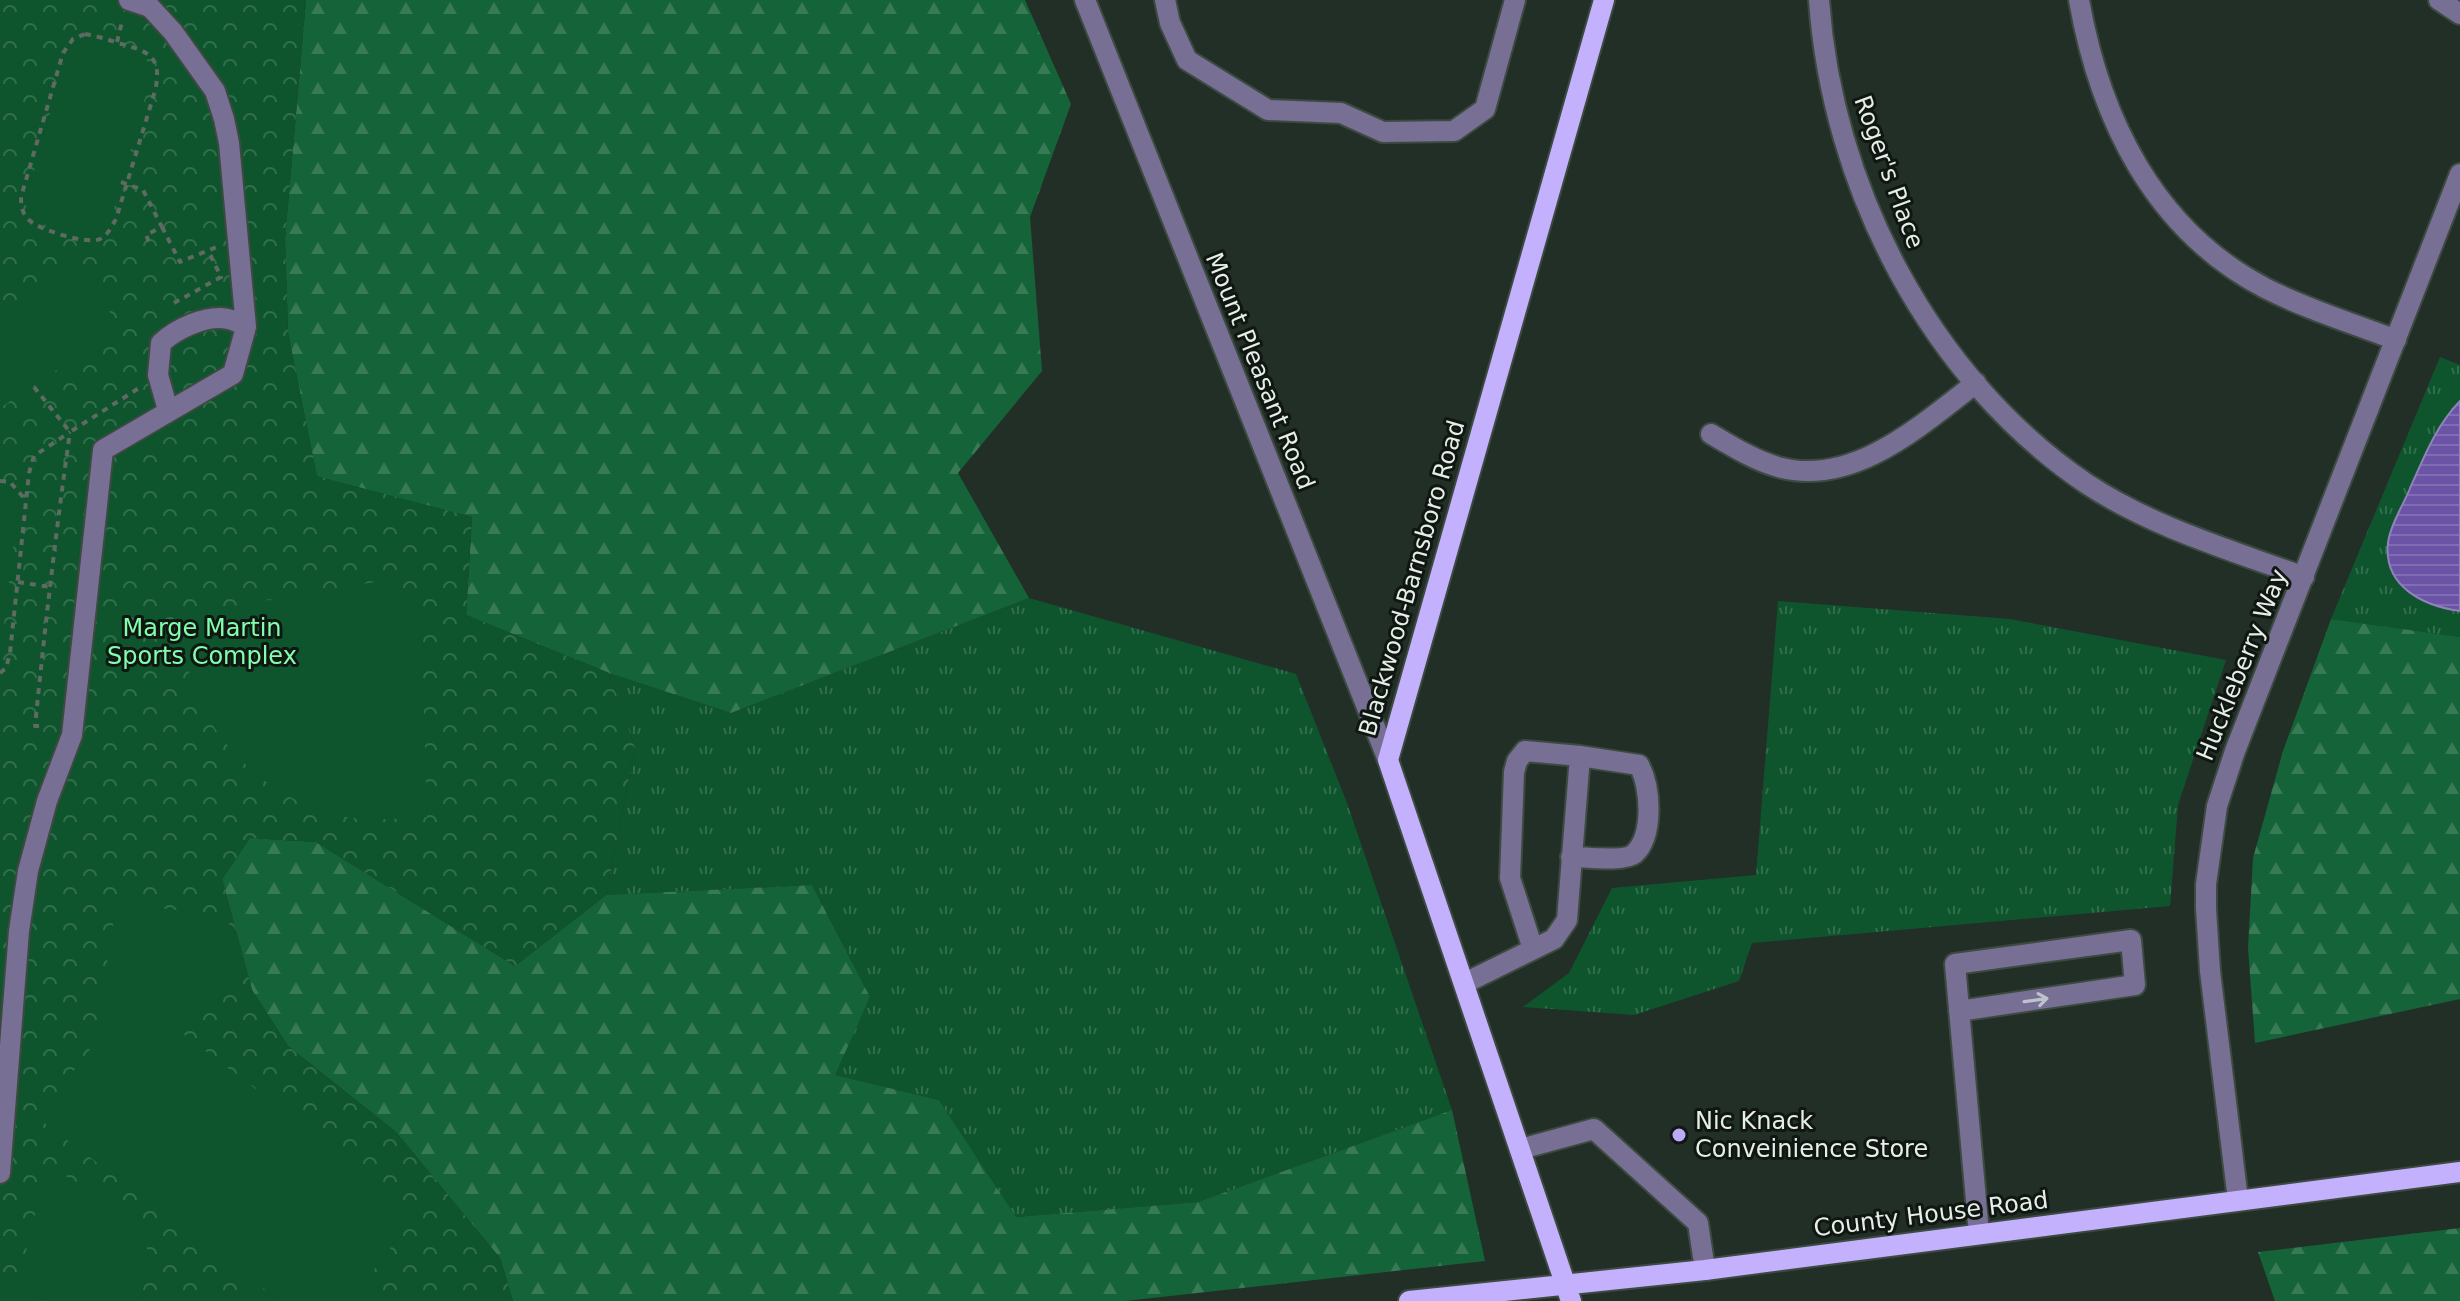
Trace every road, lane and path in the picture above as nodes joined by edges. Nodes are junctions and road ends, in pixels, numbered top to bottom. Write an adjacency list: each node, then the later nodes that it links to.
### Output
1 (129, 0): 19 (street)
2 (1085, 0): 35 (street, Mount Pleasant Road)
3 (1165, 0): 4 (street)
4 (1515, 0)
5 (1604, 0): 35 (main road, Blackwood-Barnsboro Road)
6 (1819, 0): 22 (street, Roger's Place)
7 (2079, 0): 20 (street)
8 (2439, 0): 9 (street)
9 (2460, 14)
10 (136, 24): 11 (path)
11 (117, 42): 12 (path); 12 (path)
12 (124, 182): 14 (path)
13 (2458, 184): 20 (street, Huckleberry Way)
14 (162, 227): 15 (path); 17 (path)
15 (149, 242)
16 (227, 243): 17 (path)
17 (208, 250): 18 (path)
18 (174, 303)
19 (246, 327): 24 (street); 24 (street)
20 (2396, 340): 29 (street, Huckleberry Way)
21 (143, 380): 25 (path)
22 (1976, 383): 26 (street); 29 (street, Roger's Place)
23 (34, 387): 25 (path)
24 (168, 410): 42 (street)
25 (70, 432): 28 (path); 31 (path)
26 (1711, 434)
27 (0, 481): 28 (path)
28 (26, 500): 30 (path)
29 (2304, 577): 43 (street, Huckleberry Way)
30 (18, 582): 31 (path); 32 (path)
31 (50, 587): 33 (path)
32 (0, 673)
33 (39, 726)
34 (1580, 756): 36 (street); 36 (street); 37 (street)
35 (1388, 760): 38 (main road, Blackwood-Barnsboro Road)
36 (1571, 857): 37 (street)
37 (1533, 949): 38 (street)
38 (1465, 983): 40 (main road, Blackwood-Barnsboro Road)
39 (1959, 1011): 39 (street, one-way to 39); 44 (street)
40 (1521, 1149): 45 (street); 46 (main road, Blackwood-Barnsboro Road)
41 (2460, 1172): 43 (main road, County House Road)
42 (0, 1173)
43 (2238, 1200): 44 (main road, County House Road)
44 (1979, 1234): 45 (main road, County House Road)
45 (1705, 1270): 46 (main road, County House Road)
46 (1568, 1293): 47 (main road, County House Road)
47 (1409, 1301)

